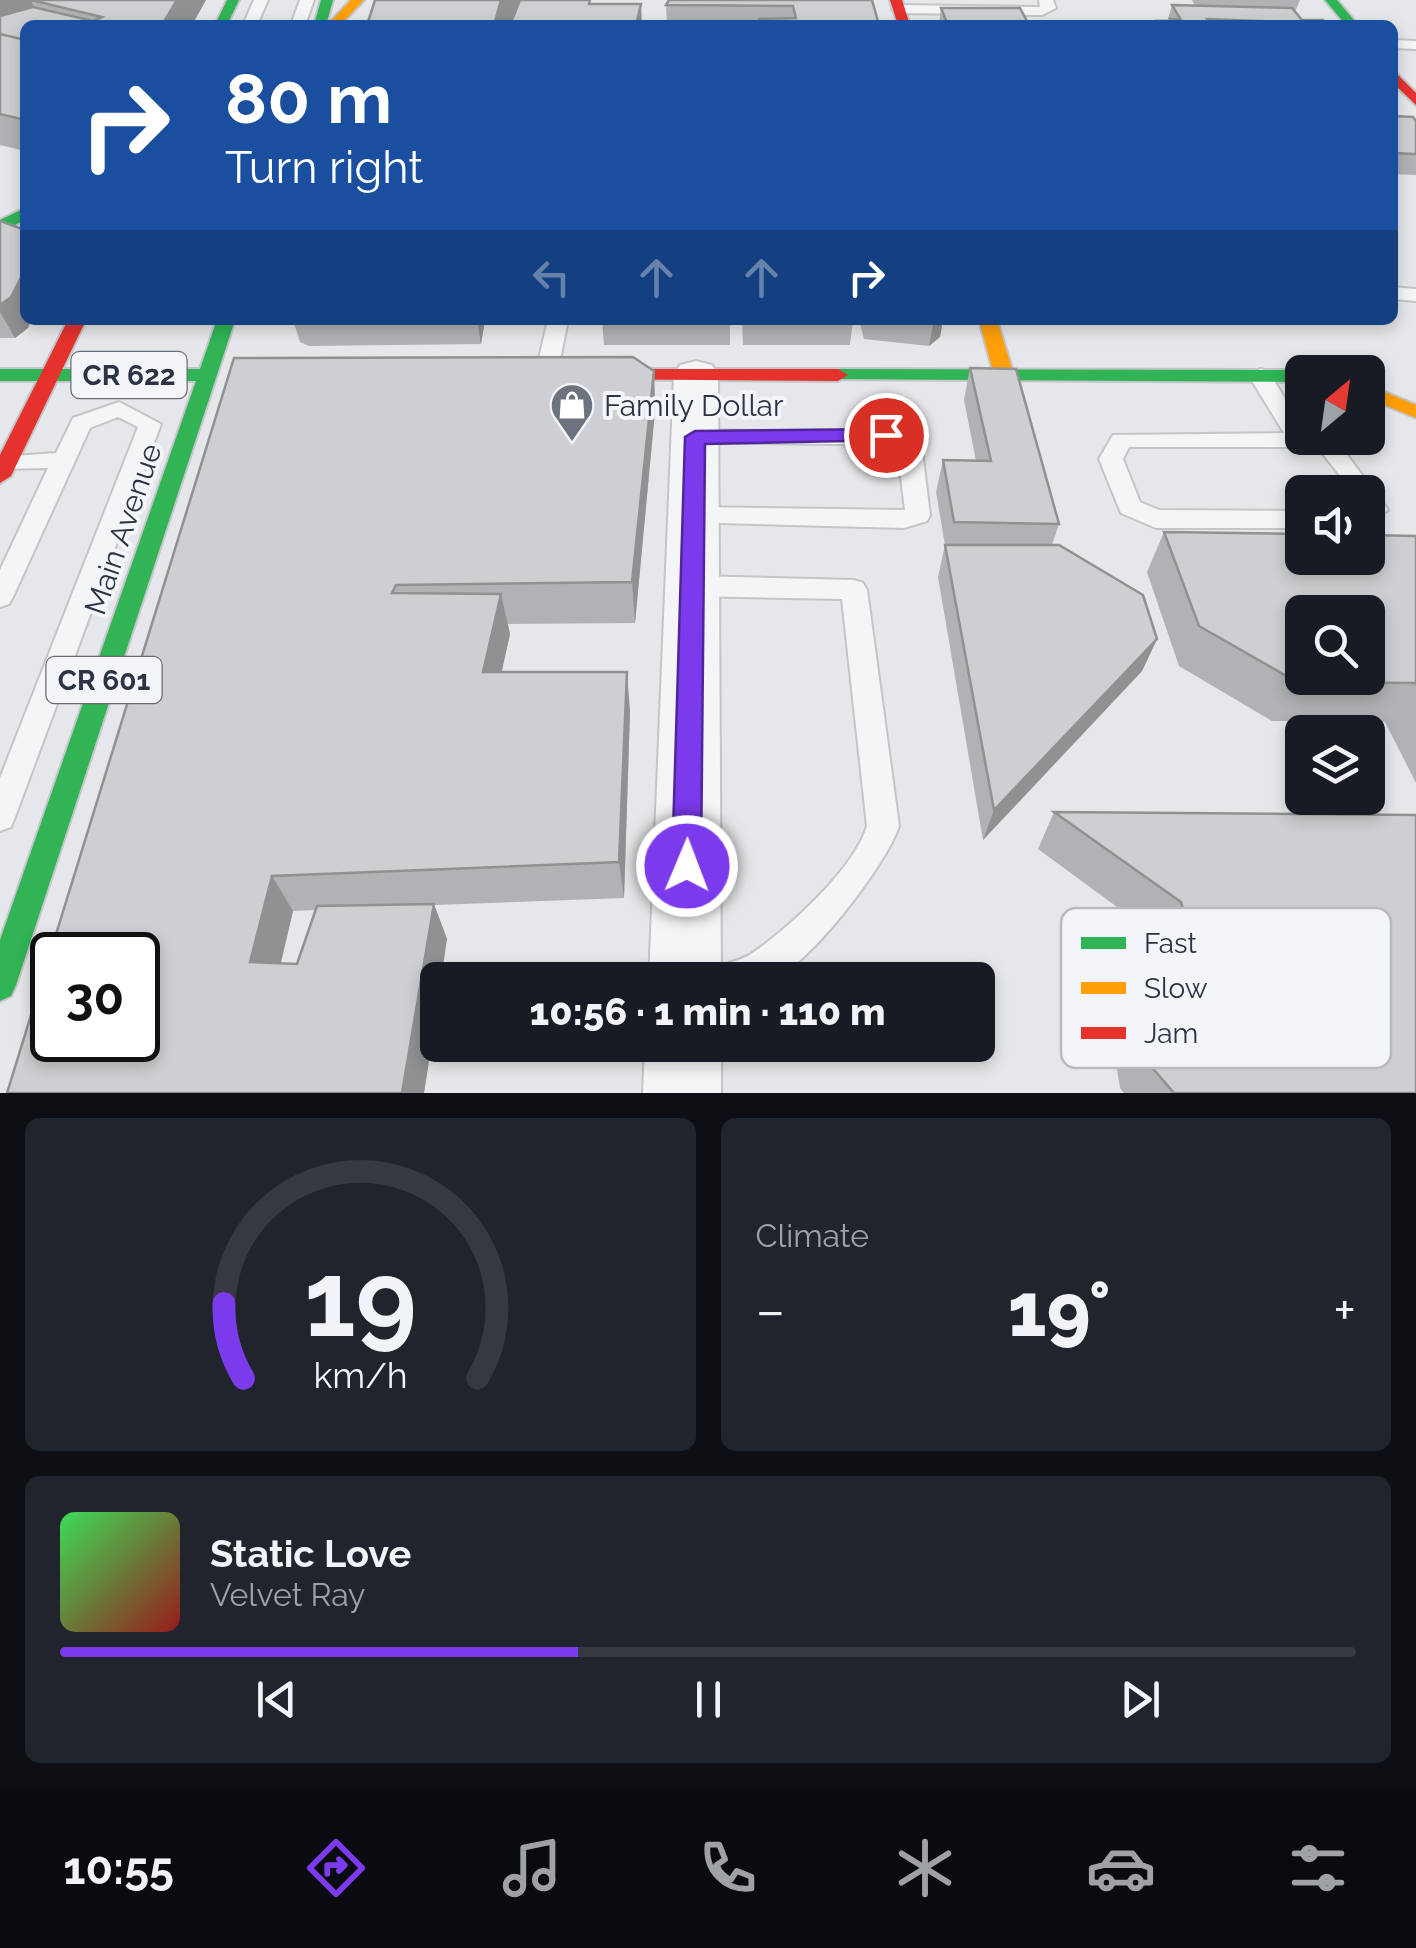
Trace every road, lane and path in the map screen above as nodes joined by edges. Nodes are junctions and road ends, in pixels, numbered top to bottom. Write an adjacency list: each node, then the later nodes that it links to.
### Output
1 (358, 0): 5 (main road)
2 (1046, 0): 4 (lane)
3 (1331, 0): 6 (main road)
4 (900, 11)
5 (338, 20)
6 (1348, 20)
7 (1398, 81): 8 (main road)
8 (1416, 102)
9 (75, 325): 14 (main road)
10 (225, 325): 15 (main road, Main Avenue / CR 601)
11 (556, 325): 16 (lane)
12 (989, 325): 18 (main road)
13 (0, 375): 14 (main road, CR 622)
14 (50, 375): 15 (main road, CR 622); 32 (main road)
15 (217, 375): 28 (main road, Main Avenue / CR 601)
16 (537, 375): 17 (main road)
17 (696, 375): 18 (main road); 26 (street)
18 (1004, 375): 19 (main road)
19 (1260, 376): 20 (main road); 25 (lane)
20 (1285, 376)
21 (1385, 377): 22 (main road)
22 (1400, 377)
23 (1385, 398): 24 (main road)
24 (1416, 412)
25 (1285, 416)
26 (695, 437): 34 (street); 34 (lane)
27 (1285, 440): 35 (lane)
28 (181, 453): 30 (lane); 41 (main road, Main Avenue / CR 601)
29 (1336, 455): 33 (lane)
30 (137, 456): 31 (lane); 38 (lane)
31 (64, 460): 32 (lane); 37 (lane)
32 (3, 470)
33 (1351, 475)
34 (694, 516): 36 (street)
35 (1285, 520)
36 (692, 586): 39 (street); 40 (lane)
37 (0, 597)
38 (0, 816)
39 (684, 962)
40 (767, 962)
41 (0, 986)
42 (683, 1062): 43 (street)
43 (682, 1093)

